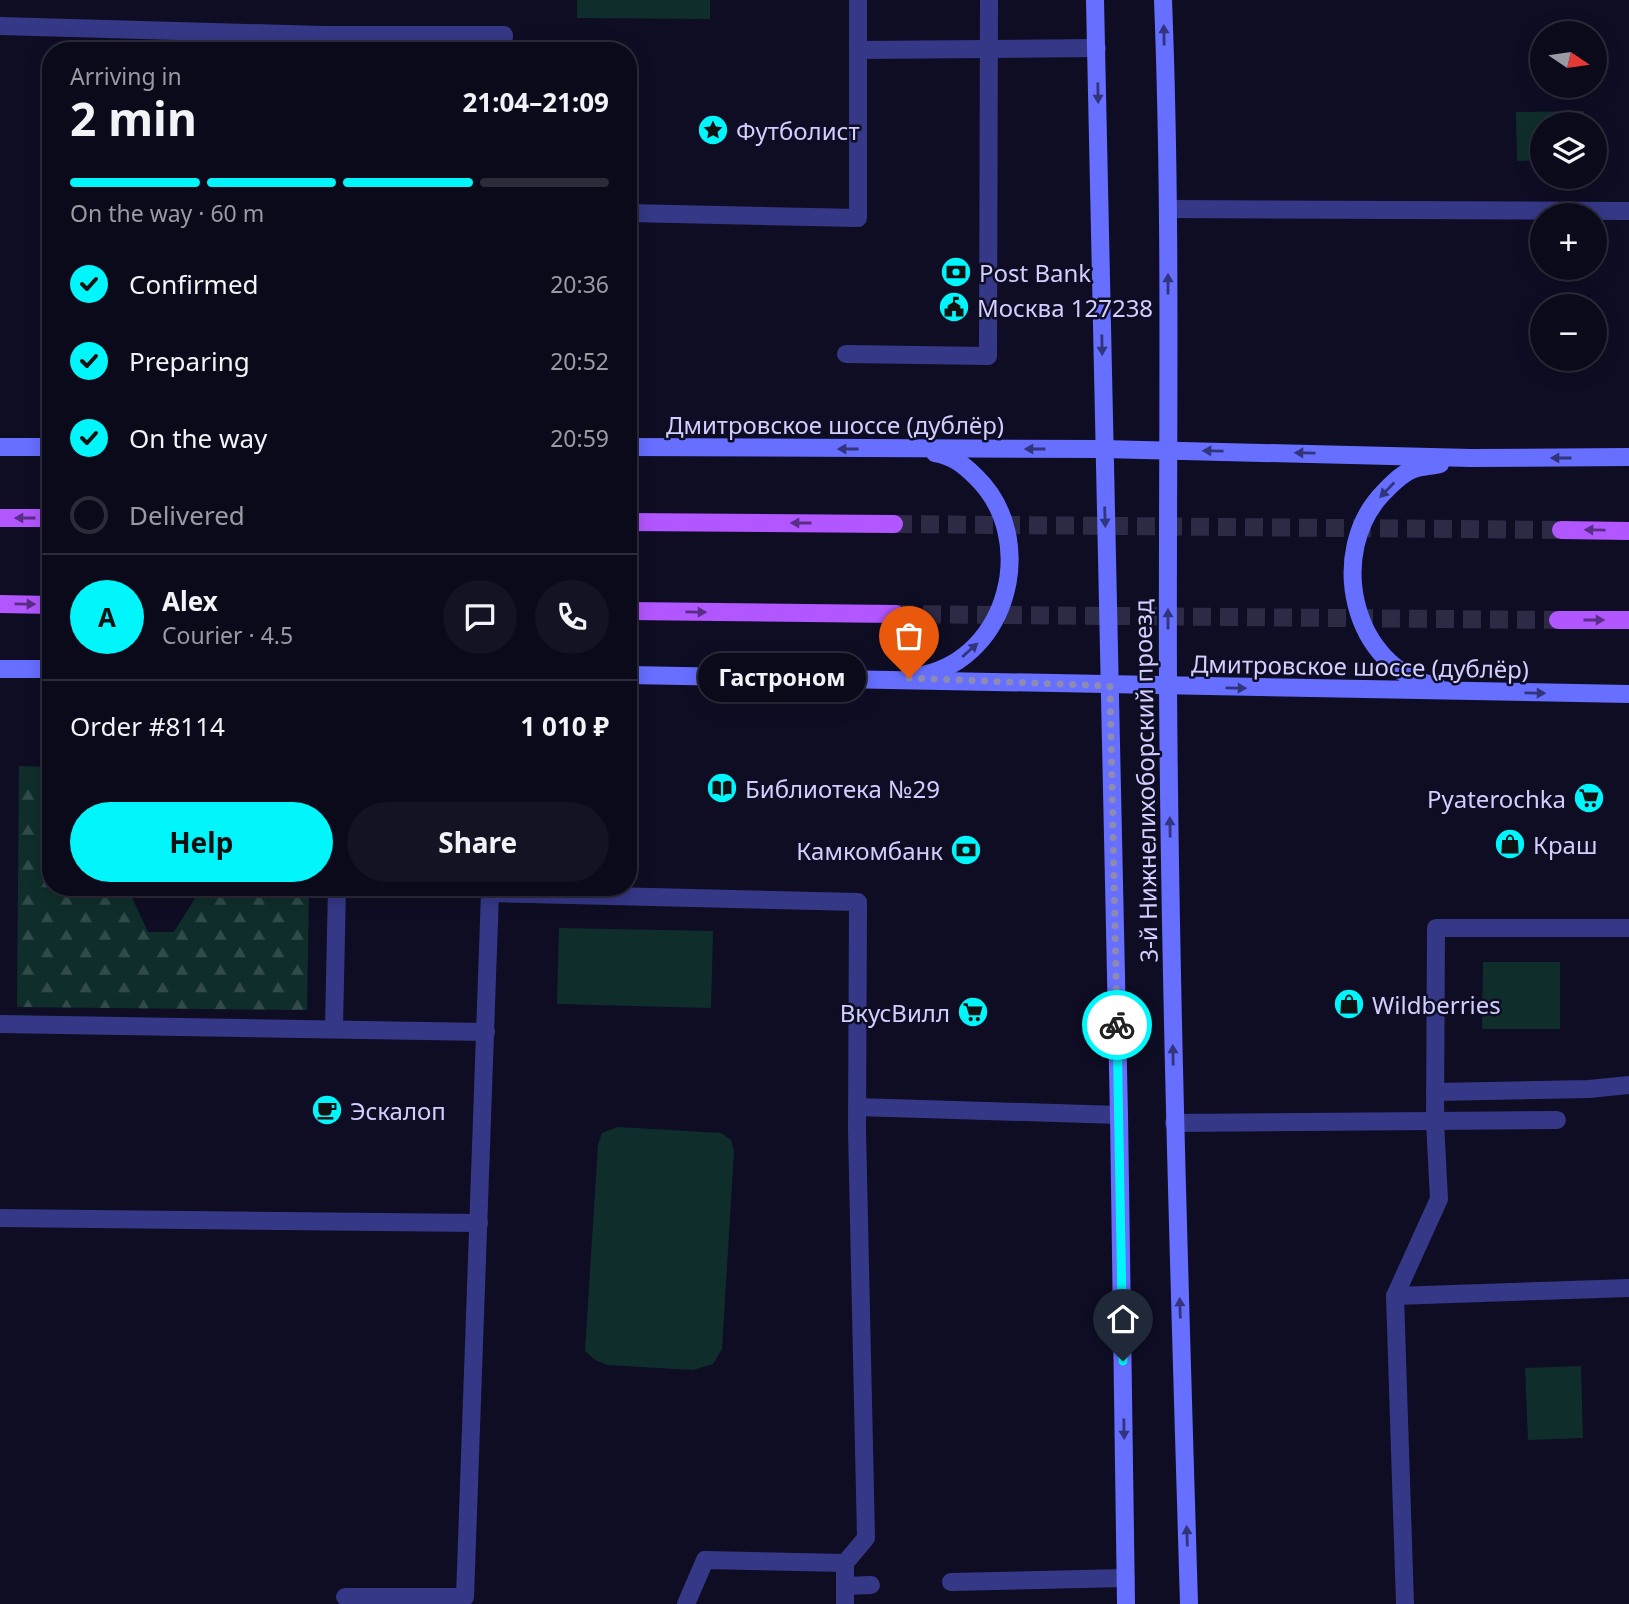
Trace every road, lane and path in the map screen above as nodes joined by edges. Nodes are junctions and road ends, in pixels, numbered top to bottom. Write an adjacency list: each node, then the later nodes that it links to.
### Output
1 (858, 0): 10 (lane)
2 (989, 0): 11 (lane)
3 (1095, 0): 9 (main road, 3-й Нижнелихоборский проезд)
4 (1163, 0): 12 (main road, 3-й Нижнелихоборский проезд, one-way to 4)
5 (0, 26): 6 (lane)
6 (304, 42)
7 (346, 42): 8 (lane)
8 (504, 42)
9 (1097, 48): 11 (lane); 20 (main road, 3-й Нижнелихоборский проезд, one-way to 20)
10 (858, 50): 11 (lane); 14 (lane)
11 (990, 50): 15 (lane)
12 (1168, 209): 13 (lane); 21 (main road, 3-й Нижнелихоборский проезд, one-way to 12)
13 (1629, 211)
14 (637, 213)
15 (846, 354)
16 (0, 447): 17 (main road)
17 (42, 447)
18 (637, 447): 19 (main road, Дмитровское шоссе (дублёр), one-way to 18)
19 (916, 449): 20 (main road, Дмитровское шоссе (дублёр), one-way to 19); 39 (main road, one-way to 19)
20 (1103, 449): 21 (main road, Дмитровское шоссе (дублёр)); 40 (main road, 3-й Нижнелихоборский проезд, one-way to 40)
21 (1168, 450): 23 (main road, Дмитровское шоссе (дублёр), one-way to 21); 41 (main road, 3-й Нижнелихоборский проезд, one-way to 21)
22 (1629, 457): 23 (main road, Дмитровское шоссе (дублёр), one-way to 23)
23 (1471, 458): 42 (main road, one-way to 42)
24 (0, 518): 25 (main road, one-way to 24)
25 (42, 518)
26 (637, 522): 27 (main road, one-way to 26)
27 (894, 524)
28 (1561, 530): 29 (main road, one-way to 28)
29 (1629, 531)
30 (0, 604): 31 (main road, one-way to 31)
31 (42, 605)
32 (637, 611): 33 (main road, one-way to 33)
33 (896, 614)
34 (1558, 620): 35 (main road, one-way to 35)
35 (1629, 620)
36 (0, 669): 37 (main road)
37 (42, 669)
38 (637, 675): 39 (main road, Дмитровское шоссе (дублёр))
39 (909, 678): 40 (main road, Дмитровское шоссе (дублёр))
40 (1110, 686): 41 (main road, Дмитровское шоссе (дублёр)); 54 (main road, 3-й Нижнелихоборский проезд)
41 (1168, 687): 42 (main road, Дмитровское шоссе (дублёр), one-way to 42); 57 (main road, 3-й Нижнелихоборский проезд, one-way to 41)
42 (1467, 692): 43 (main road, Дмитровское шоссе (дублёр), one-way to 43)
43 (1629, 694)
44 (337, 896): 49 (lane)
45 (490, 896): 50 (lane)
46 (637, 896): 53 (lane)
47 (1629, 928): 52 (lane)
48 (0, 1024): 49 (lane)
49 (334, 1028): 50 (lane)
50 (486, 1032): 59 (lane)
51 (1629, 1085): 52 (lane)
52 (1435, 1092): 56 (lane)
53 (857, 1107): 54 (lane); 62 (lane)
54 (1119, 1115): 63 (main road, 3-й Нижнелихоборский проезд, one-way to 63)
55 (1557, 1120): 56 (lane)
56 (1435, 1122): 57 (lane); 61 (lane)
57 (1174, 1123): 70 (main road, 3-й Нижнелихоборский проезд, one-way to 57)
58 (0, 1218): 59 (lane)
59 (479, 1223): 67 (lane)
60 (1629, 1288): 61 (lane)
61 (1395, 1296): 71 (lane)
62 (845, 1563): 66 (lane); 68 (lane)
63 (1126, 1578): 64 (lane); 69 (main road, 3-й Нижнелихоборский проезд)
64 (951, 1582)
65 (871, 1585): 66 (lane)
66 (845, 1595)
67 (345, 1597)
68 (686, 1604)
69 (1126, 1604)
70 (1189, 1604)
71 (1405, 1604)

